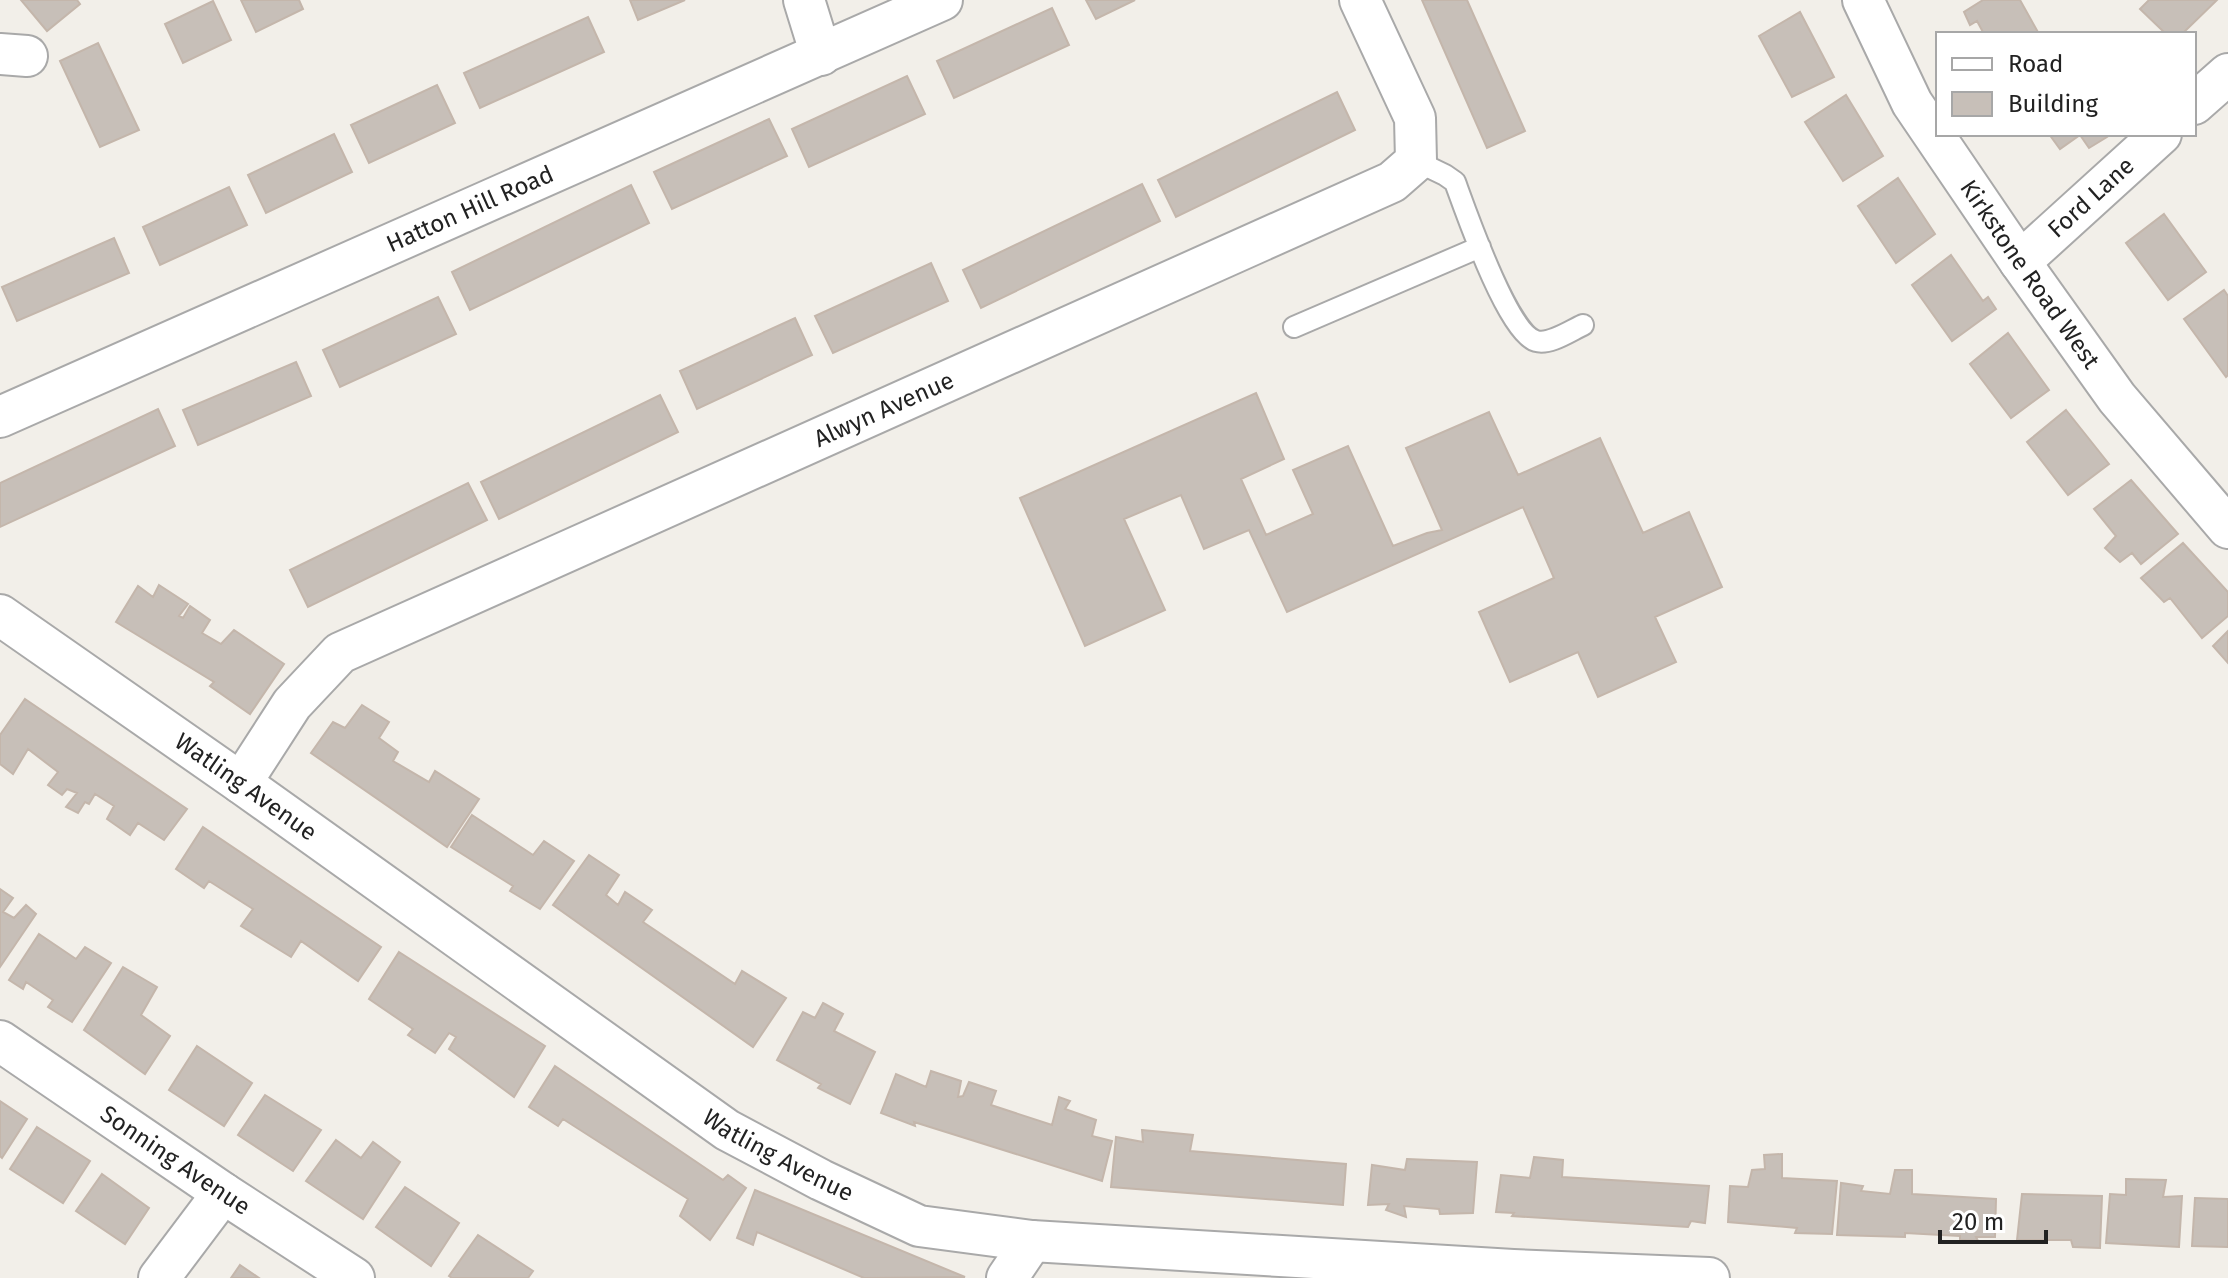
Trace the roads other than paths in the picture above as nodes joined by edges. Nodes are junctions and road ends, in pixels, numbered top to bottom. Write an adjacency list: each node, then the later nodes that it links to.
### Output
1 (804, 0): 5 (street)
2 (942, 0): 5 (street, Hatton Hill Road)
3 (1360, 0): 9 (street)
4 (1863, 0): 11 (street, Kirkstone Road West)
5 (821, 55): 14 (street, Hatton Hill Road)
6 (2228, 74): 7 (street)
7 (2196, 102)
8 (2159, 136): 11 (street, Ford Lane)
9 (1416, 161): 10 (lane); 17 (street, Alwyn Avenue)
10 (1480, 247): 12 (lane); 13 (lane)
11 (2020, 262): 15 (street, Kirkstone Road West)
12 (1583, 325)
13 (1294, 327)
14 (0, 417)
15 (2228, 528)
16 (0, 615): 17 (street, Watling Avenue)
17 (241, 783): 20 (street, Watling Avenue)
18 (0, 1041): 19 (street, Sonning Avenue)
19 (223, 1193): 22 (street); 23 (street, Sonning Avenue)
20 (1032, 1241): 21 (street, Watling Avenue); 24 (street)
21 (1513, 1274): 25 (street, Watling Avenue)
22 (159, 1278)
23 (354, 1278)
24 (1007, 1278)
25 (1709, 1278)

